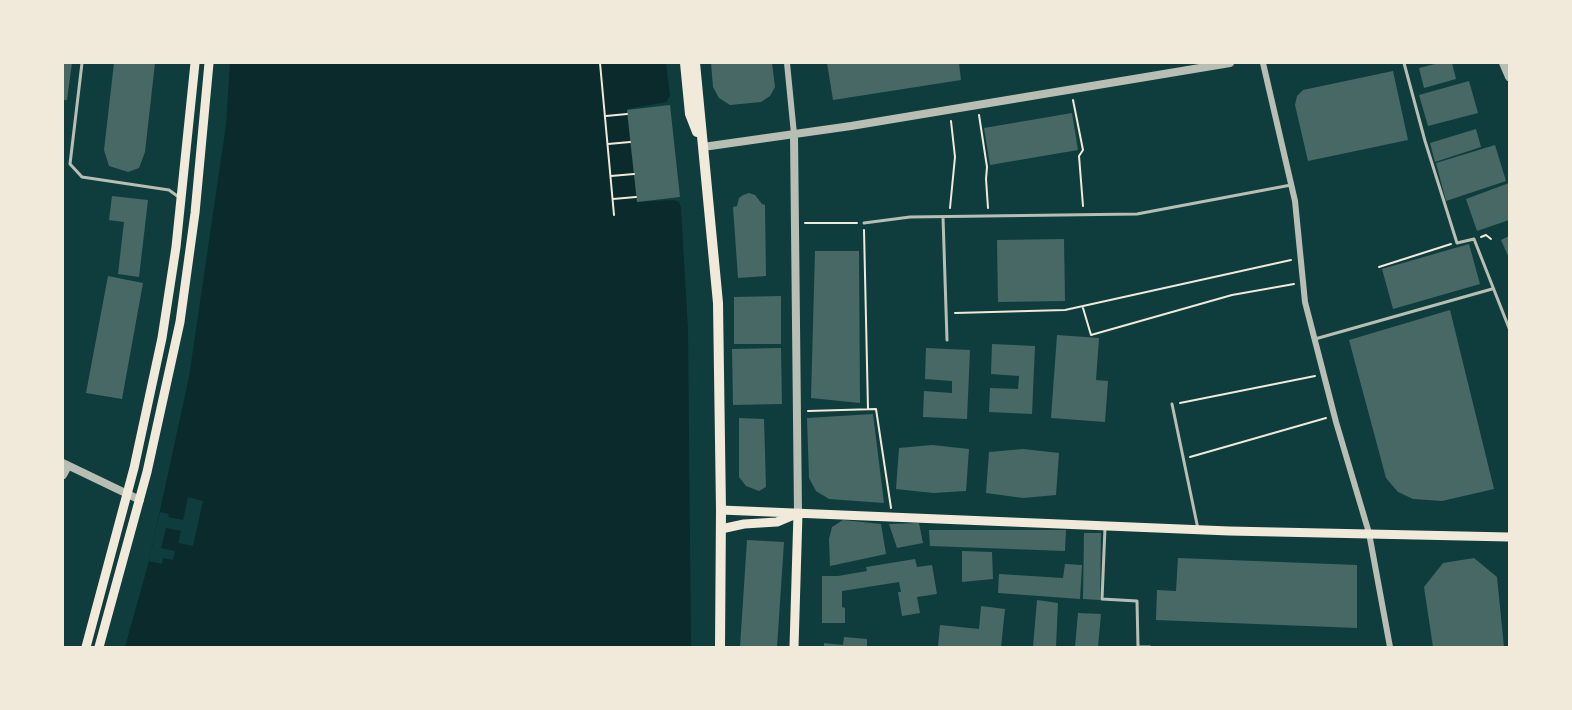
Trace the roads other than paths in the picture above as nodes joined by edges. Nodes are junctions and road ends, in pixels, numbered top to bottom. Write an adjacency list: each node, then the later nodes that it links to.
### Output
1 (82, 63): 15 (lane)
2 (195, 63): 15 (main road)
3 (209, 63): 26 (main road)
4 (685, 63): 13 (main road)
5 (695, 63): 13 (main road)
6 (786, 63): 12 (street)
7 (1230, 63): 12 (street)
8 (1263, 63): 14 (street)
9 (1404, 63): 18 (lane)
10 (1503, 63): 11 (street)
11 (1509, 77)
12 (794, 134): 13 (street); 28 (street)
13 (703, 147): 27 (main road)
14 (1292, 185): 16 (lane); 20 (street)
15 (182, 199): 25 (main road)
16 (943, 217): 17 (lane); 21 (lane)
17 (864, 223)
18 (1492, 290): 19 (lane); 20 (lane)
19 (1509, 328)
20 (1315, 339): 32 (street)
21 (947, 340)
22 (1172, 404): 31 (lane)
23 (65, 465): 24 (street); 25 (street)
24 (63, 475)
25 (127, 495): 26 (street); 34 (main road)
26 (140, 500): 35 (main road)
27 (721, 510): 28 (main road); 30 (main road)
28 (798, 513): 29 (main road); 30 (main road); 37 (main road)
29 (1105, 526): 31 (main road); 38 (lane)
30 (721, 529): 36 (main road)
31 (1198, 530): 32 (main road)
32 (1369, 533): 33 (main road); 39 (street)
33 (1509, 537)
34 (86, 647)
35 (99, 647)
36 (720, 647)
37 (794, 647)
38 (1150, 647)
39 (1390, 647)

